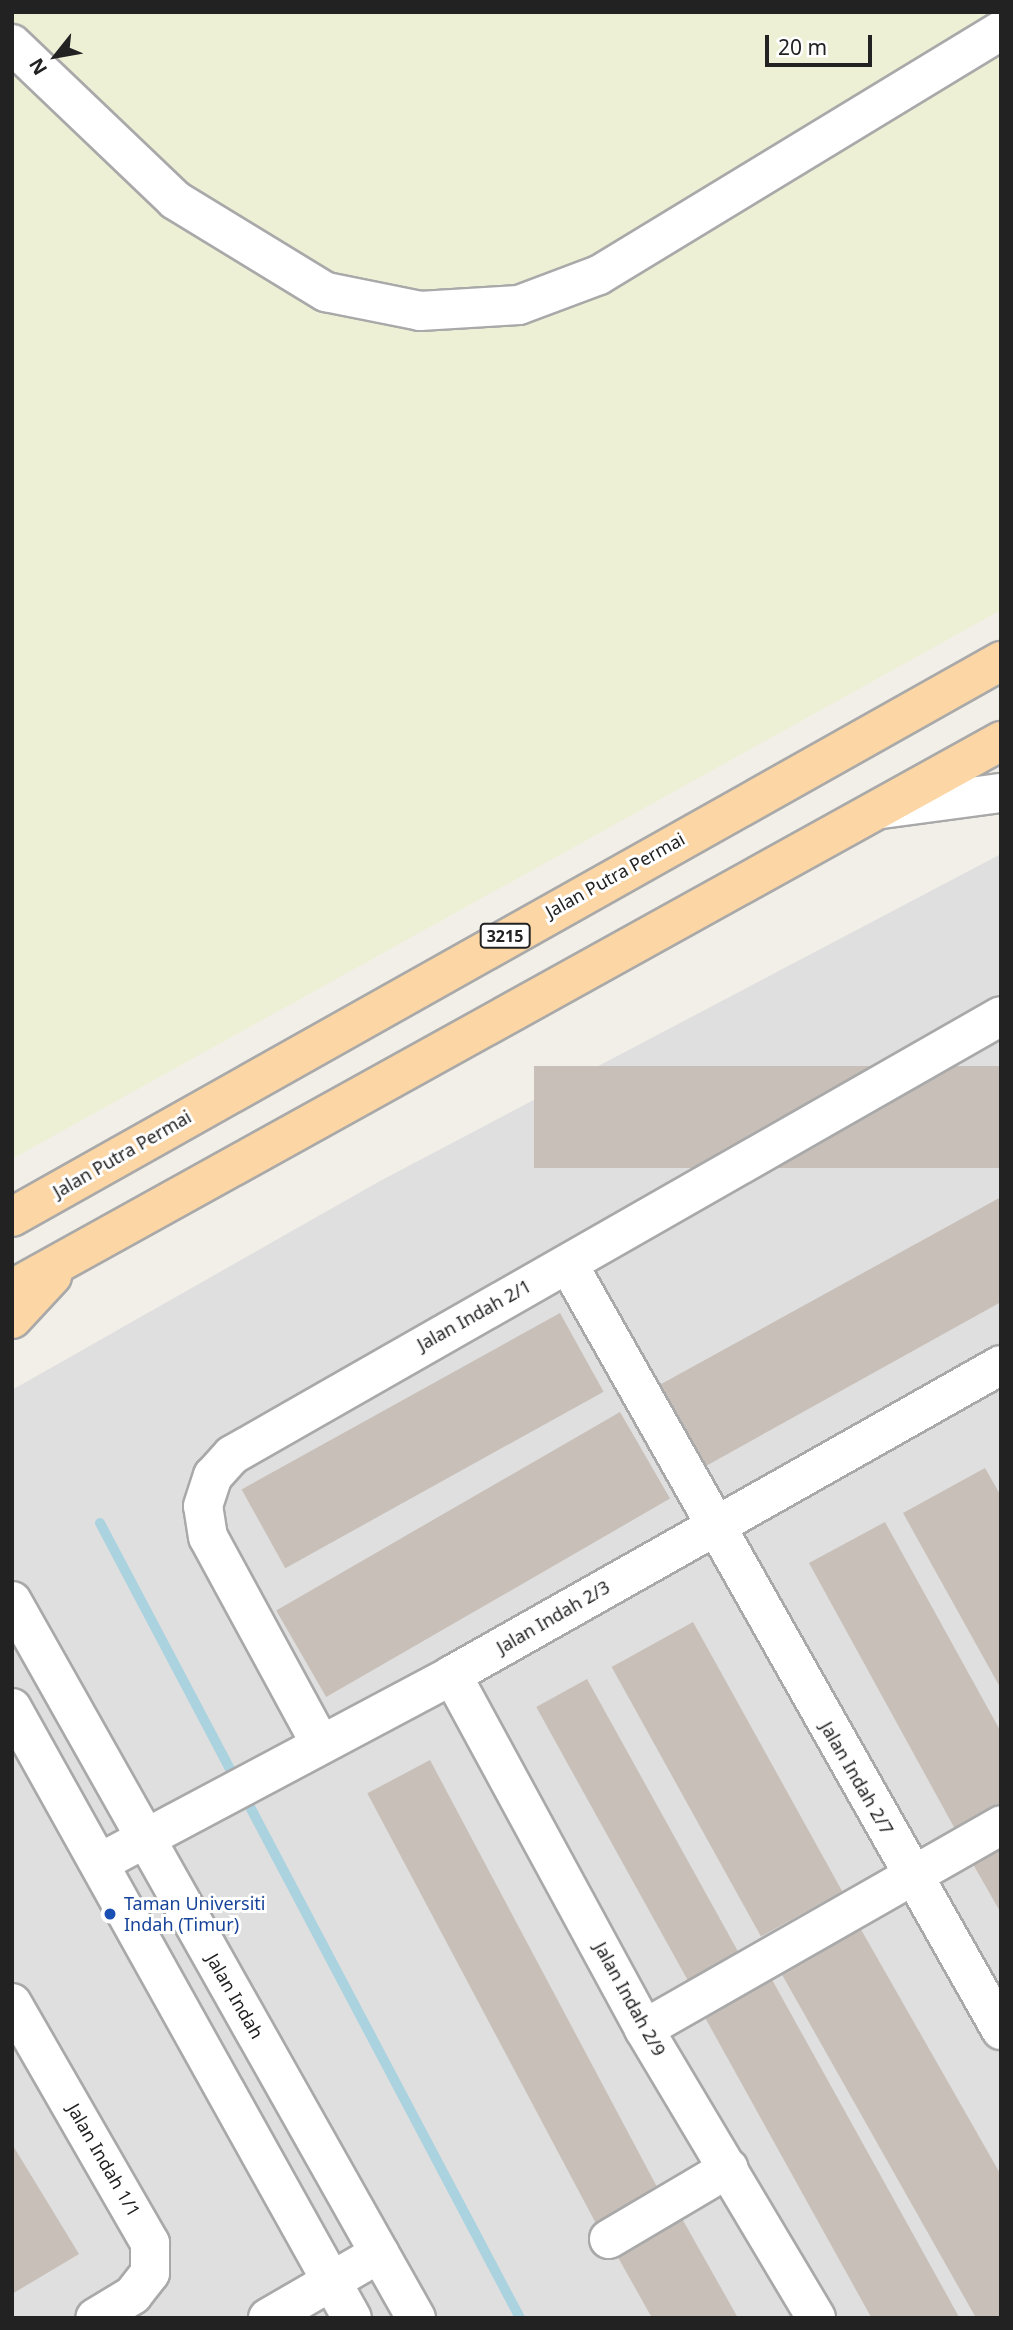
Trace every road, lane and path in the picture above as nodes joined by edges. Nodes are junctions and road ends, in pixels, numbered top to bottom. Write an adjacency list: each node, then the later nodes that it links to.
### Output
1 (1001, 31): 2 (street)
2 (12, 44)
3 (1001, 661): 8 (main road, Jalan Putra Permai / 3215)
4 (1001, 741): 6 (main road)
5 (1001, 793): 6 (street)
6 (877, 810): 9 (main road)
7 (1001, 1016): 10 (street, Jalan Indah 2/1)
8 (12, 1217)
9 (75, 1252): 11 (main road); 12 (main road)
10 (568, 1264): 14 (street, Jalan Indah 2/7); 18 (street, Jalan Indah 2/1)
11 (12, 1289)
12 (12, 1319)
13 (997, 1374): 14 (street, Jalan Indah 2/3)
14 (712, 1527): 16 (street, Jalan Indah 2/3); 22 (street, Jalan Indah 2/7)
15 (12, 1601): 20 (street, Jalan Indah)
16 (453, 1675): 18 (street, Jalan Indah 2/3); 24 (street, Jalan Indah 2/9)
17 (12, 1708): 21 (street)
18 (320, 1743): 20 (street, Jalan Indah 2/3)
19 (1001, 1825): 22 (street)
20 (144, 1836): 21 (street, Jalan Indah 2/3); 28 (street, Jalan Indah)
21 (101, 1862): 29 (street)
22 (913, 1875): 24 (street); 25 (street, Jalan Indah 2/7)
23 (12, 2003): 30 (street, Jalan Indah 1/1)
24 (644, 2029): 26 (street, Jalan Indah 2/9)
25 (1001, 2030)
26 (729, 2168): 27 (street); 34 (street, Jalan Indah 2/9)
27 (608, 2239)
28 (380, 2253): 29 (street); 33 (street, Jalan Indah)
29 (334, 2283): 31 (street); 32 (street)
30 (102, 2314)
31 (268, 2318)
32 (352, 2318)
33 (416, 2318)
34 (816, 2318)

